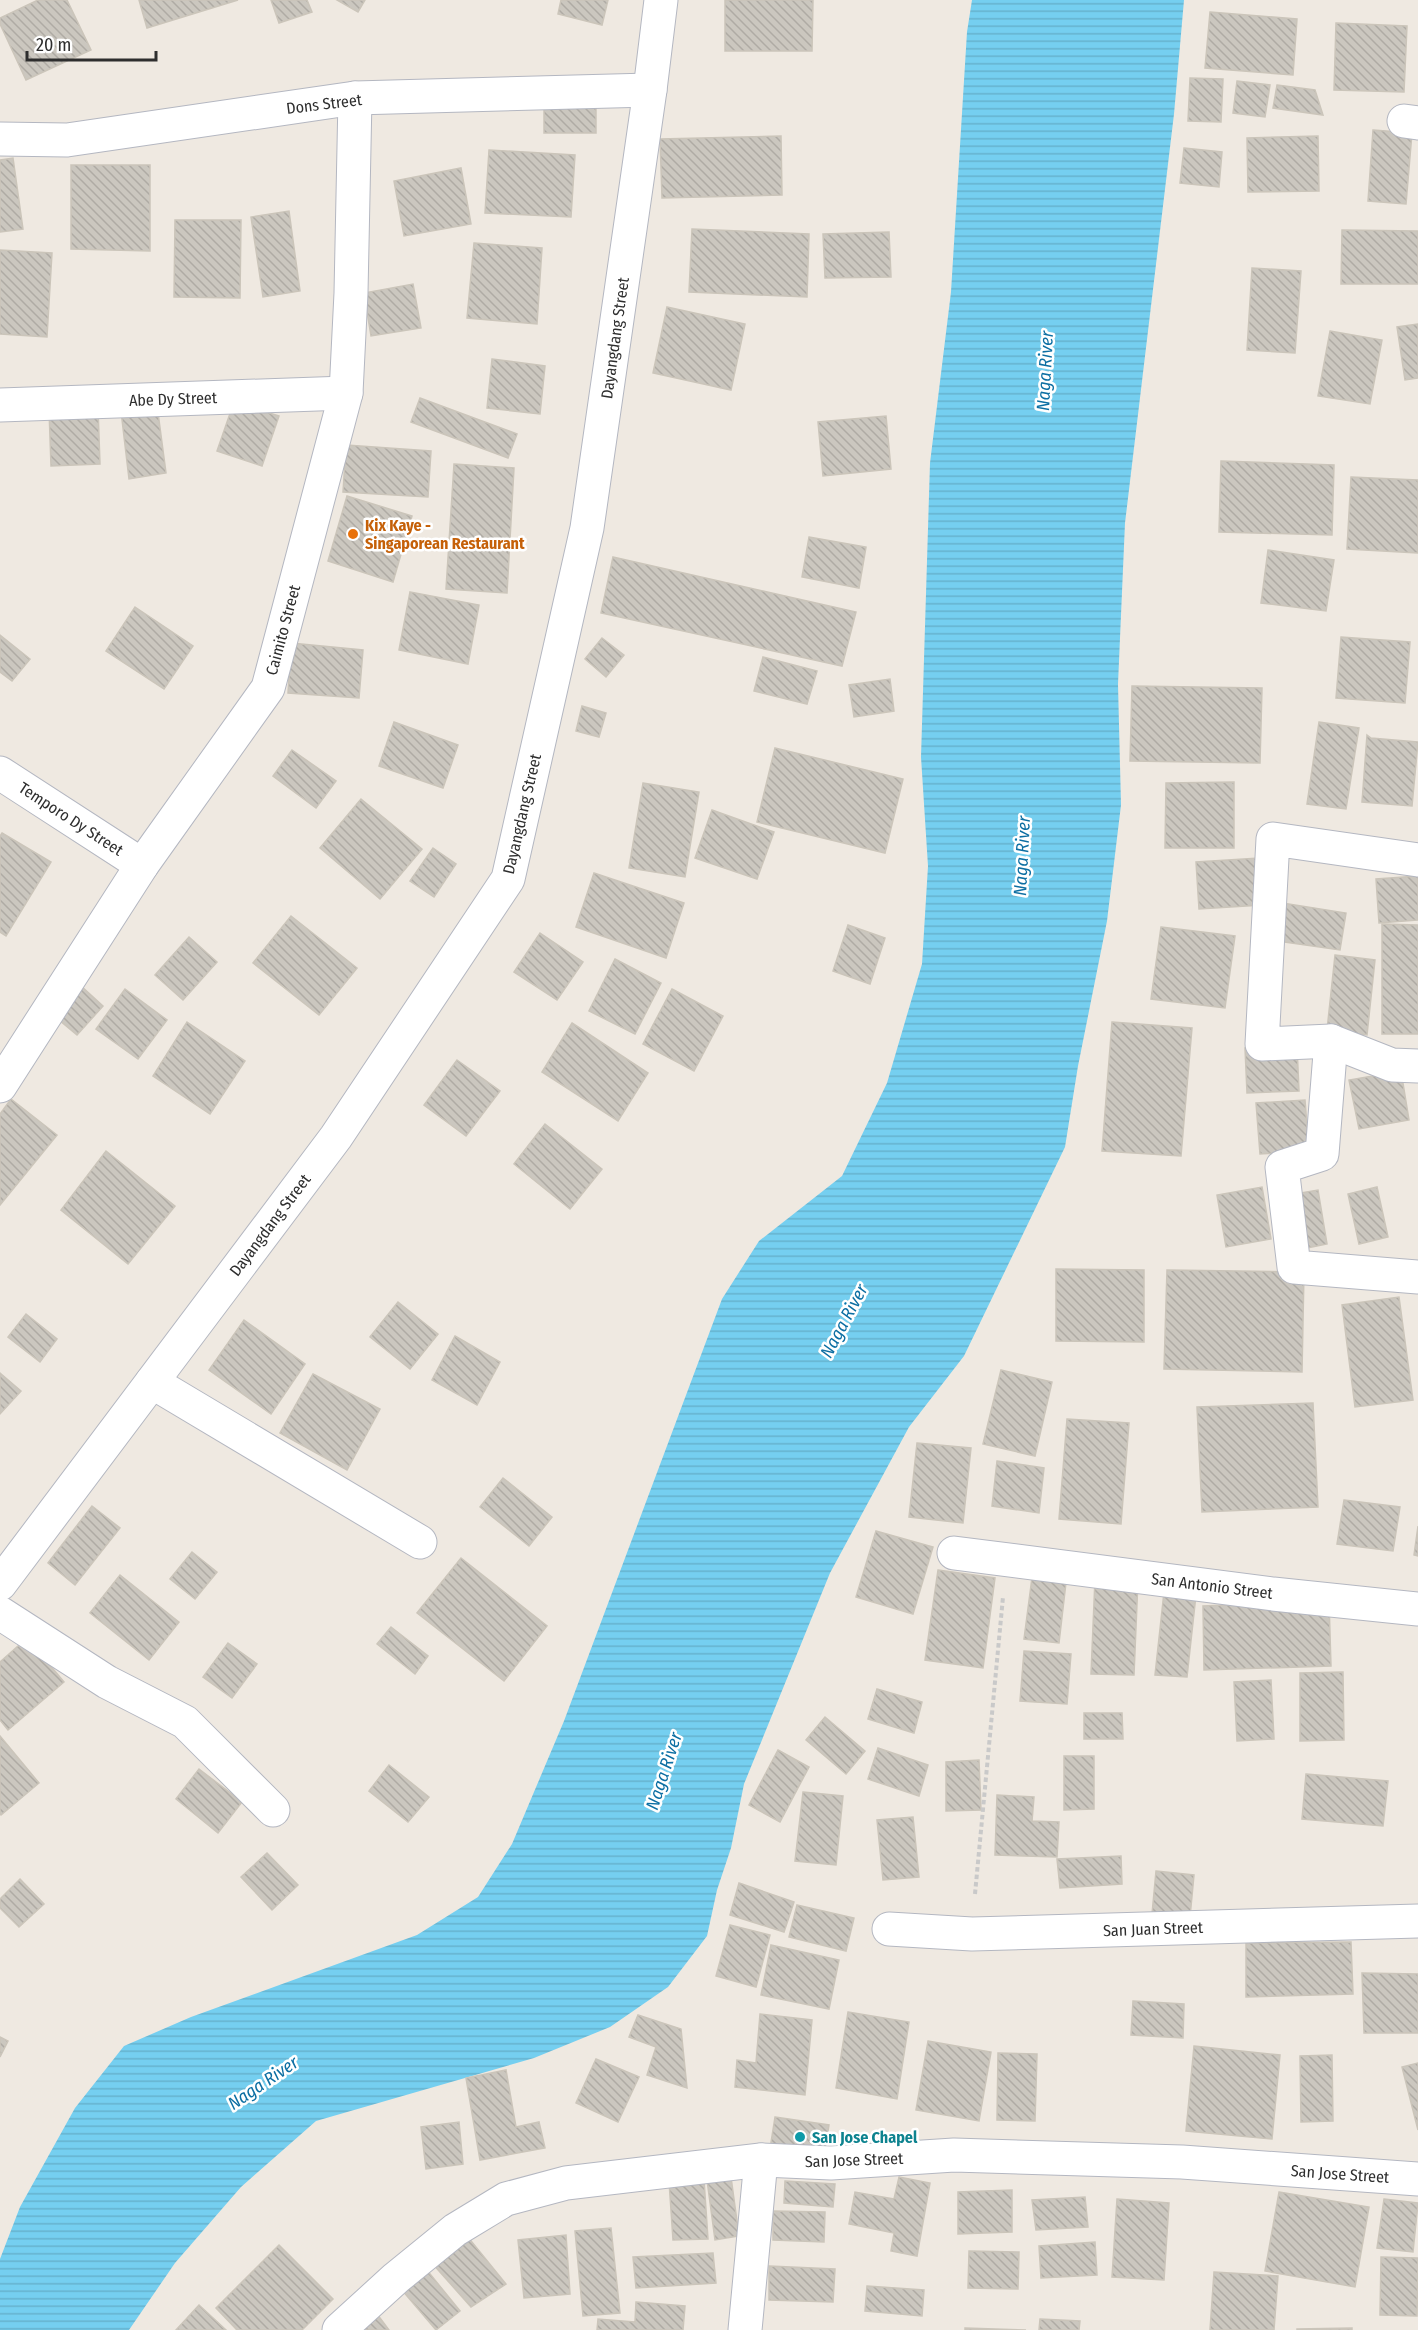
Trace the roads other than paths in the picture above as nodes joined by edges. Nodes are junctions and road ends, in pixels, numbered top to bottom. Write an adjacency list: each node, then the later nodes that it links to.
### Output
1 (661, 0): 2 (street, Dayangdang Street)
2 (650, 90): 3 (street, Dons Street); 14 (street, Dayangdang Street)
3 (355, 98): 4 (street, Dons Street); 5 (street, Caimito Street)
4 (0, 139)
5 (346, 393): 6 (street, Abe Dy Street); 9 (street, Caimito Street)
6 (0, 405)
7 (0, 773): 9 (street, Temporo Dy Street)
8 (1418, 860): 10 (street)
9 (142, 866): 12 (street, Caimito Street)
10 (1331, 1041): 11 (street); 13 (street)
11 (1418, 1066)
12 (0, 1086)
13 (1418, 1277)
14 (152, 1382): 15 (street); 17 (street, Dayangdang Street)
15 (420, 1542)
16 (954, 1553): 18 (street, San Antonio Street)
17 (0, 1584)
18 (1418, 1609)
19 (0, 1613): 20 (street)
20 (273, 1810)
21 (1418, 1921): 22 (street, San Juan Street)
22 (889, 1929)
23 (761, 2160): 24 (street, San Jose Street); 25 (street, San Jose Street); 26 (street)
24 (1418, 2179)
25 (339, 2330)
26 (745, 2330)

